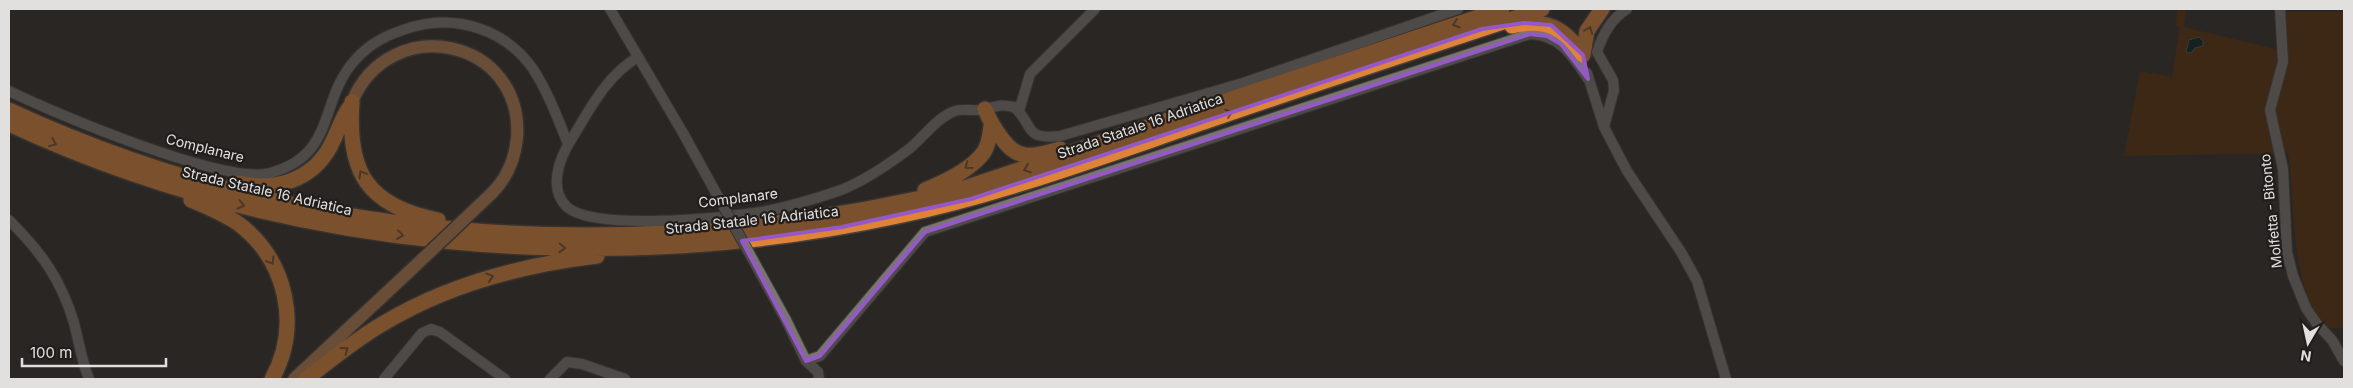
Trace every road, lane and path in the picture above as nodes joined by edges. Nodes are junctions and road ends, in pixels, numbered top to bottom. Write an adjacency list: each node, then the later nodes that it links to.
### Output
1 (610, 9): 11 (street)
2 (1095, 9): 17 (street)
3 (1458, 9): 17 (street)
4 (1502, 9): 21 (highway, Strada Statale 16 Adriatica, one-way to 21)
5 (1542, 9): 9 (highway, Strada Statale 16 Adriatica)
6 (1602, 9): 10 (highway, one-way to 6)
7 (1627, 9): 20 (street)
8 (2280, 9): 29 (street, Molfetta - Bitonto)
9 (1482, 29): 10 (highway); 28 (highway, Strada Statale 16 Adriatica, one-way to 9)
10 (1583, 55): 12 (street)
11 (638, 57): 22 (street, Complanare); 31 (street, bridge)
12 (1588, 79): 20 (street); 31 (street)
13 (9, 91): 22 (street, Complanare)
14 (352, 102): 24 (highway); 27 (highway, one-way to 14); 35 (main road, bridge)
15 (985, 109): 17 (street, Complanare); 19 (highway); 22 (street, Complanare)
16 (9, 110): 24 (highway, Strada Statale 16 Adriatica)
17 (1019, 111)
18 (9, 124): 23 (highway, Strada Statale 16 Adriatica, one-way to 23)
19 (991, 126): 21 (highway); 25 (highway, one-way to 25)
20 (1604, 127): 42 (street)
21 (1140, 132): 25 (highway, Strada Statale 16 Adriatica, one-way to 25)
22 (568, 144)
23 (79, 153): 28 (highway, Strada Statale 16 Adriatica, one-way to 28); 34 (highway, one-way to 34)
24 (118, 155): 27 (highway, Strada Statale 16 Adriatica)
25 (876, 209): 27 (highway, Strada Statale 16 Adriatica)
26 (9, 220): 33 (street)
27 (551, 236)
28 (701, 244): 36 (highway, one-way to 28)
29 (2332, 340): 30 (street); 32 (street, Molfetta - Bitonto)
30 (2344, 340)
31 (806, 361): 41 (street)
32 (2344, 361)
33 (89, 379)
34 (272, 379)
35 (294, 379)
36 (306, 379)
37 (384, 379): 38 (street)
38 (505, 379)
39 (550, 379): 40 (street)
40 (625, 379)
41 (819, 379)
42 (1726, 379)

